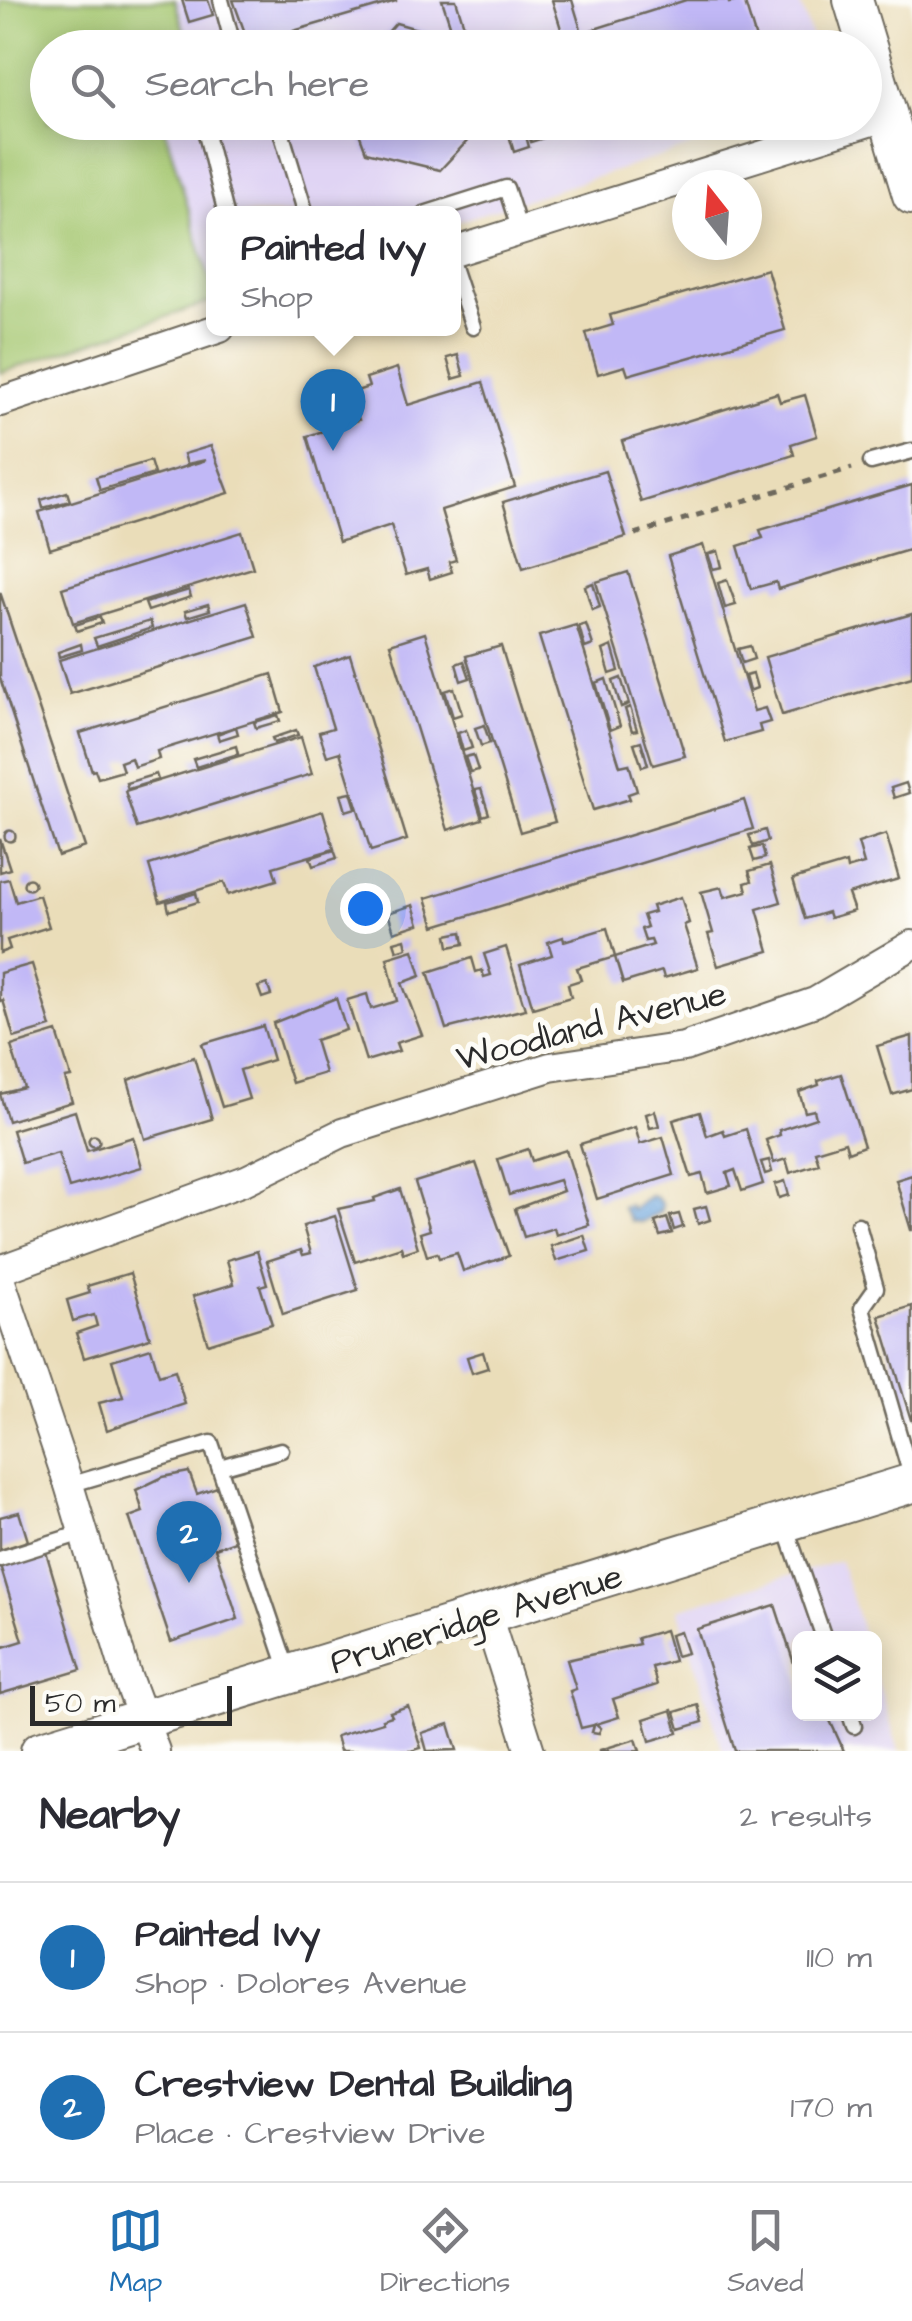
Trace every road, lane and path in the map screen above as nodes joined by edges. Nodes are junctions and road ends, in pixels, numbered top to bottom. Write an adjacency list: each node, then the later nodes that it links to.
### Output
1 (220, 0): 3 (lane)
2 (853, 0): 4 (main road)
3 (229, 30)
4 (862, 30)
5 (882, 96): 6 (main road)
6 (888, 116): 7 (street); 11 (main road)
7 (882, 118)
8 (208, 140): 12 (lane)
9 (283, 140): 13 (lane)
10 (811, 140): 15 (street)
11 (912, 195)
12 (224, 206)
13 (304, 206)
14 (449, 206): 15 (lane)
15 (520, 230): 16 (street)
16 (461, 249)
17 (461, 292): 18 (lane)
18 (473, 327)
19 (206, 333): 20 (street)
20 (0, 402)
21 (912, 451): 22 (lane)
22 (872, 462): 23 (path)
23 (635, 534)
24 (912, 945): 26 (street, Woodland Avenue)
25 (858, 1225): 30 (lane)
26 (0, 1270)
27 (0, 1280): 31 (street)
28 (282, 1450): 29 (lane)
29 (220, 1467): 31 (lane); 37 (lane)
30 (912, 1481): 32 (main road, Pruneridge Avenue)
31 (68, 1485): 33 (street)
32 (785, 1524): 35 (main road, Pruneridge Avenue); 36 (lane)
33 (82, 1533): 34 (lane); 38 (street)
34 (0, 1558)
35 (487, 1615): 37 (main road, Pruneridge Avenue); 40 (street)
36 (822, 1631)
37 (290, 1676): 38 (main road, Pruneridge Avenue)
38 (150, 1735): 39 (main road, Pruneridge Avenue)
39 (40, 1751)
40 (530, 1751)

